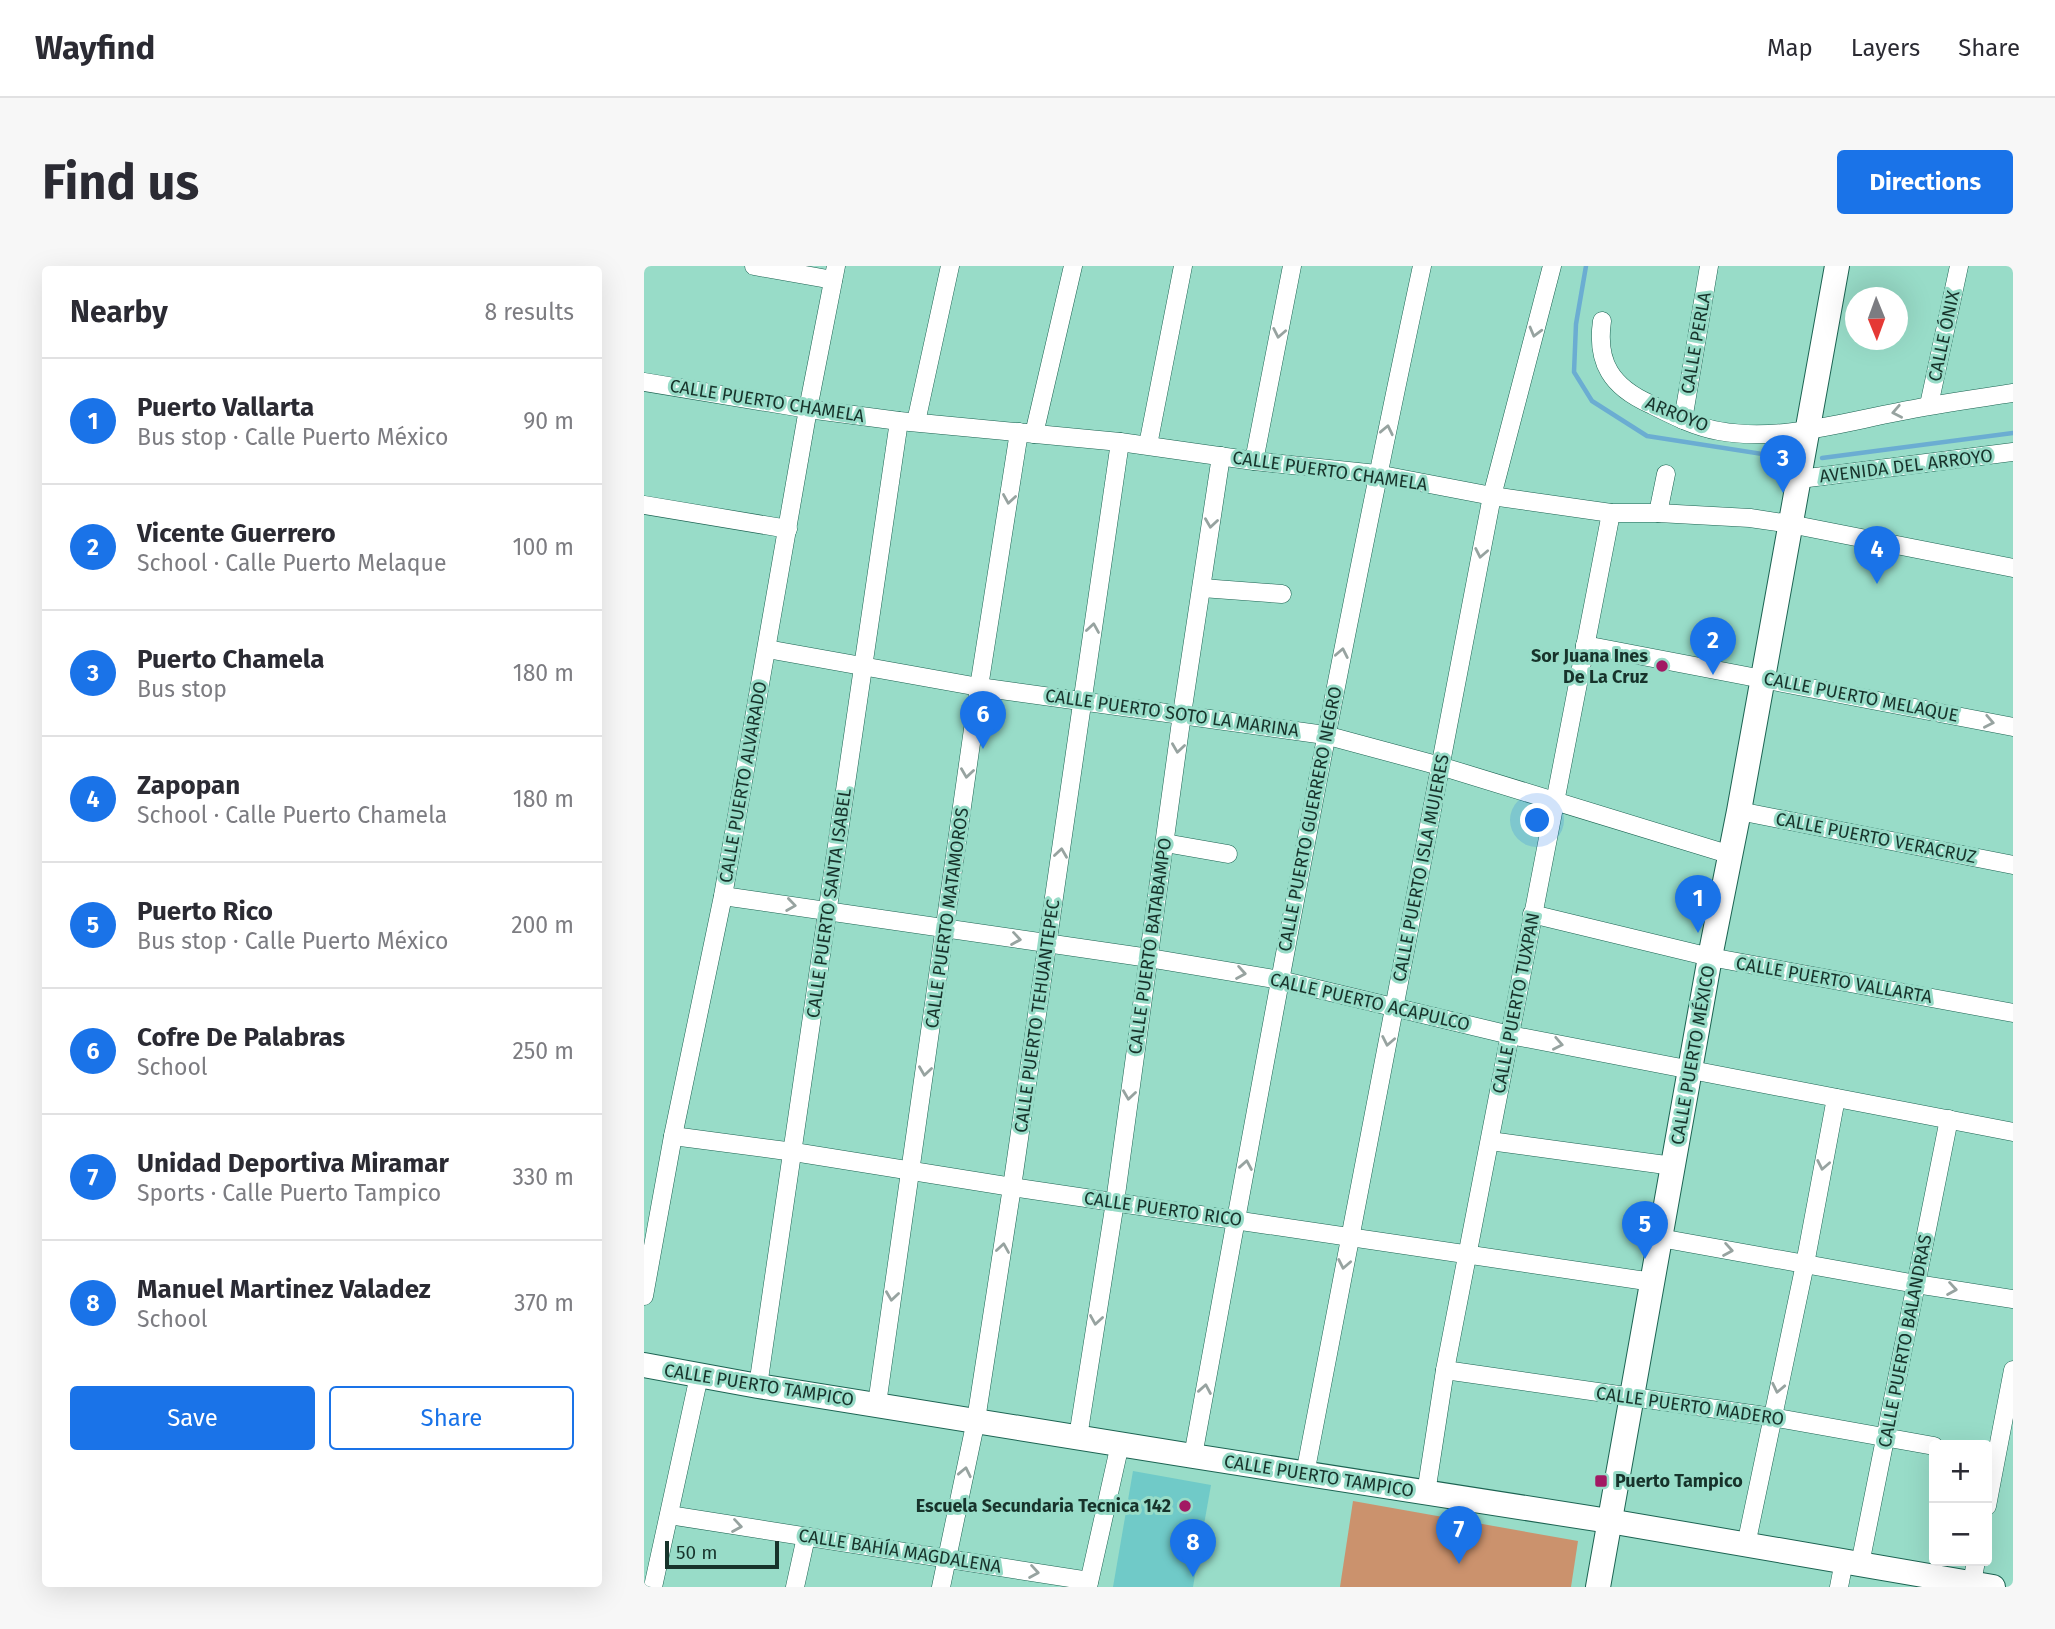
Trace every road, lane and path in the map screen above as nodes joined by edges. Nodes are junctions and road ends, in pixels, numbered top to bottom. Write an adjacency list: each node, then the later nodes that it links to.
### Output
1 (754, 266): 11 (street)
2 (950, 266): 18 (street, CALLE PUERTO SANTA ISABEL)
3 (1073, 266): 20 (street, CALLE PUERTO MATAMOROS)
4 (1183, 266): 22 (street)
5 (1292, 266): 25 (street, one-way to 25)
6 (1422, 266): 26 (street, CALLE PUERTO GUERRERO NEGRO, one-way to 6)
7 (1552, 266): 29 (street, CALLE PUERTO ISLA MUJERES, one-way to 29)
8 (1709, 266): 17 (street, CALLE PERLA)
9 (1837, 266): 19 (street, CALLE PUERTO MÉXICO)
10 (1959, 266): 15 (street, CALLE ÓNIX)
11 (834, 273): 16 (street, CALLE PUERTO ALVARADO)
12 (1602, 321): 17 (street, ARROYO)
13 (644, 382): 16 (street, CALLE PUERTO CHAMELA)
14 (2013, 393): 15 (street)
15 (1929, 405): 19 (street, one-way to 19)
16 (808, 409): 18 (street, CALLE PUERTO CHAMELA); 34 (street, CALLE PUERTO ALVARADO)
17 (1683, 420): 19 (street, ARROYO)
18 (908, 421): 20 (street, CALLE PUERTO CHAMELA); 40 (street, CALLE PUERTO SANTA ISABEL)
19 (1808, 430): 28 (street, CALLE PUERTO MÉXICO)
20 (1027, 433): 21 (street, CALLE PUERTO CHAMELA); 42 (street, CALLE PUERTO MATAMOROS, one-way to 42)
21 (1121, 442): 22 (street, CALLE PUERTO CHAMELA); 43 (street, CALLE PUERTO TEHUANTEPEC, one-way to 21)
22 (1147, 445): 24 (street, CALLE PUERTO CHAMELA)
23 (2013, 452): 28 (street, AVENIDA DEL ARROYO)
24 (1221, 456): 25 (street, CALLE PUERTO CHAMELA); 36 (street, CALLE PUERTO BATABAMPO, one-way to 36)
25 (1254, 461): 26 (street, CALLE PUERTO CHAMELA)
26 (1377, 474): 29 (street, CALLE PUERTO CHAMELA); 46 (street, CALLE PUERTO GUERRERO NEGRO, one-way to 26)
27 (1666, 474): 32 (street)
28 (1800, 479): 33 (street, CALLE PUERTO MÉXICO)
29 (1492, 496): 31 (street, CALLE PUERTO CHAMELA); 47 (street, CALLE PUERTO ISLA MUJERES, one-way to 47)
30 (644, 505): 34 (street)
31 (1611, 513): 32 (street, CALLE PUERTO CHAMELA); 38 (street, CALLE PUERTO TUXPAN)
32 (1658, 513): 33 (street, CALLE PUERTO CHAMELA)
33 (1790, 524): 35 (street, CALLE PUERTO CHAMELA); 41 (street, CALLE PUERTO MÉXICO)
34 (788, 529): 39 (street, CALLE PUERTO ALVARADO)
35 (2013, 568)
36 (1202, 588): 37 (street); 44 (street, CALLE PUERTO BATABAMPO)
37 (1282, 594)
38 (1585, 645): 41 (street, CALLE PUERTO MELAQUE); 48 (street, CALLE PUERTO TUXPAN)
39 (767, 649): 40 (street, CALLE PUERTO SOTO LA MARINA); 54 (street, CALLE PUERTO ALVARADO)
40 (862, 667): 42 (street, CALLE PUERTO SOTO LA MARINA); 55 (street, CALLE PUERTO SANTA ISABEL)
41 (1763, 679): 45 (street, CALLE PUERTO MELAQUE, one-way to 45); 49 (street, CALLE PUERTO MÉXICO)
42 (979, 687): 43 (street, CALLE PUERTO SOTO LA MARINA); 57 (street, CALLE PUERTO MATAMOROS, one-way to 57)
43 (1082, 700): 44 (street, CALLE PUERTO SOTO LA MARINA); 58 (street, CALLE PUERTO TEHUANTEPEC, one-way to 43)
44 (1182, 715): 46 (street, CALLE PUERTO SOTO LA MARINA); 50 (street, CALLE PUERTO BATABAMPO, one-way to 50)
45 (2013, 727)
46 (1325, 735): 47 (street, CALLE PUERTO SOTO LA MARINA); 61 (street, CALLE PUERTO GUERRERO NEGRO)
47 (1440, 766): 48 (street, CALLE PUERTO SOTO LA MARINA); 62 (street, CALLE PUERTO ISLA MUJERES)
48 (1555, 802): 52 (street, CALLE PUERTO SOTO LA MARINA); 56 (street, CALLE PUERTO TUXPAN)
49 (1739, 811): 52 (street, CALLE PUERTO MÉXICO); 53 (street, CALLE PUERTO VERACRUZ)
50 (1165, 844): 51 (street); 60 (street, CALLE PUERTO BATABAMPO)
51 (1228, 854)
52 (1731, 855): 59 (street, CALLE PUERTO MÉXICO)
53 (2013, 865)
54 (723, 896): 55 (street, CALLE PUERTO ACAPULCO, one-way to 55); 69 (street, CALLE PUERTO ALVARADO)
55 (828, 909): 57 (street, CALLE PUERTO ACAPULCO); 71 (street, CALLE PUERTO SANTA ISABEL)
56 (1532, 914): 59 (street, CALLE PUERTO VALLARTA); 64 (street, CALLE PUERTO TUXPAN)
57 (946, 928): 58 (street, CALLE PUERTO ACAPULCO, one-way to 58); 73 (street, CALLE PUERTO MATAMOROS, one-way to 73)
58 (1048, 944): 60 (street, CALLE PUERTO ACAPULCO); 74 (street, CALLE PUERTO TEHUANTEPEC)
59 (1710, 957): 63 (street, CALLE PUERTO VALLARTA); 65 (street, CALLE PUERTO MÉXICO)
60 (1149, 958): 61 (street, CALLE PUERTO ACAPULCO, one-way to 61); 75 (street, CALLE PUERTO BATABAMPO, one-way to 75)
61 (1280, 980): 62 (street, CALLE PUERTO ACAPULCO); 76 (street, CALLE PUERTO GUERRERO NEGRO, one-way to 61)
62 (1395, 1008): 64 (street, CALLE PUERTO ACAPULCO); 77 (street, CALLE PUERTO ISLA MUJERES, one-way to 77)
63 (2013, 1013)
64 (1510, 1035): 65 (street, CALLE PUERTO ACAPULCO, one-way to 65); 70 (street, CALLE PUERTO TUXPAN)
65 (1690, 1069): 66 (street, CALLE PUERTO ACAPULCO); 72 (street, CALLE PUERTO MÉXICO)
66 (1836, 1098): 67 (street, CALLE PUERTO ACAPULCO); 80 (street, one-way to 80)
67 (1949, 1119): 68 (street, CALLE PUERTO ACAPULCO); 82 (street, CALLE PUERTO BALANDRAS)
68 (2013, 1132)
69 (673, 1136): 71 (street, CALLE PUERTO RICO); 83 (street, CALLE PUERTO ALVARADO)
70 (1490, 1141): 72 (street); 79 (street, CALLE PUERTO TUXPAN)
71 (794, 1152): 73 (street, CALLE PUERTO RICO); 89 (street, CALLE PUERTO SANTA ISABEL)
72 (1673, 1166): 78 (street, CALLE PUERTO MÉXICO)
73 (911, 1171): 74 (street, CALLE PUERTO RICO); 91 (street, CALLE PUERTO MATAMOROS, one-way to 91)
74 (1012, 1187): 75 (street, CALLE PUERTO RICO); 93 (street, CALLE PUERTO TEHUANTEPEC, one-way to 74)
75 (1115, 1202): 76 (street, CALLE PUERTO RICO); 94 (street, CALLE PUERTO BATABAMPO, one-way to 94)
76 (1236, 1220): 77 (street, CALLE PUERTO RICO); 98 (street, CALLE PUERTO GUERRERO NEGRO, one-way to 76)
77 (1349, 1236): 79 (street, CALLE PUERTO RICO); 100 (street, CALLE PUERTO ISLA MUJERES, one-way to 100)
78 (1660, 1238): 80 (street, one-way to 80); 81 (street, CALLE PUERTO MÉXICO)
79 (1469, 1254): 81 (street, CALLE PUERTO RICO); 86 (street, CALLE PUERTO TUXPAN)
80 (1805, 1264): 82 (street); 92 (street, one-way to 92)
81 (1653, 1282): 90 (street, CALLE PUERTO MÉXICO)
82 (1916, 1284): 84 (street, one-way to 84); 95 (street, CALLE PUERTO BALANDRAS)
83 (644, 1296)
84 (2013, 1298)
85 (644, 1365): 88 (street, CALLE PUERTO TAMPICO)
86 (1445, 1370): 90 (street, CALLE PUERTO MADERO); 101 (street, CALLE PUERTO TUXPAN)
87 (2013, 1370): 99 (street)
88 (699, 1376): 89 (street, CALLE PUERTO TAMPICO); 103 (street)
89 (758, 1386): 91 (street, CALLE PUERTO TAMPICO)
90 (1631, 1396): 92 (street, CALLE PUERTO MADERO); 104 (street, CALLE PUERTO MÉXICO)
91 (877, 1404): 93 (street, CALLE PUERTO TAMPICO)
92 (1772, 1417): 95 (street, CALLE PUERTO MADERO); 106 (street)
93 (976, 1420): 94 (street, CALLE PUERTO TAMPICO); 107 (street, CALLE PUERTO TEHUANTEPEC, one-way to 93)
94 (1078, 1437): 96 (street, CALLE PUERTO TAMPICO)
95 (1886, 1437): 97 (street, CALLE PUERTO MADERO); 108 (street, CALLE PUERTO BALANDRAS)
96 (1120, 1444): 98 (street, CALLE PUERTO TAMPICO); 111 (street)
97 (1929, 1445)
98 (1193, 1456): 100 (street, CALLE PUERTO TAMPICO)
99 (1999, 1457): 102 (street)
100 (1305, 1474): 101 (street, CALLE PUERTO TAMPICO)
101 (1426, 1493): 104 (street, CALLE PUERTO TAMPICO)
102 (1988, 1503)
103 (669, 1515): 105 (street, CALLE BAHÍA MAGDALENA, one-way to 105); 112 (street)
104 (1609, 1521): 106 (street, CALLE PUERTO TAMPICO); 115 (street, CALLE PUERTO MÉXICO)
105 (806, 1537): 107 (street, CALLE BAHÍA MAGDALENA); 113 (street)
106 (1746, 1545): 108 (street, CALLE PUERTO TAMPICO)
107 (947, 1559): 111 (street, CALLE BAHÍA MAGDALENA, one-way to 111); 114 (street, CALLE PUERTO TEHUANTEPEC)
108 (1852, 1562): 110 (street, CALLE PUERTO TAMPICO); 116 (street, CALLE PUERTO BALANDRAS)
109 (1980, 1577): 110 (street, CALLE PUERTO TAMPICO)
110 (1905, 1579)
111 (1089, 1584)
112 (653, 1587)
113 (795, 1587)
114 (941, 1587)
115 (1598, 1587)
116 (1839, 1587)

